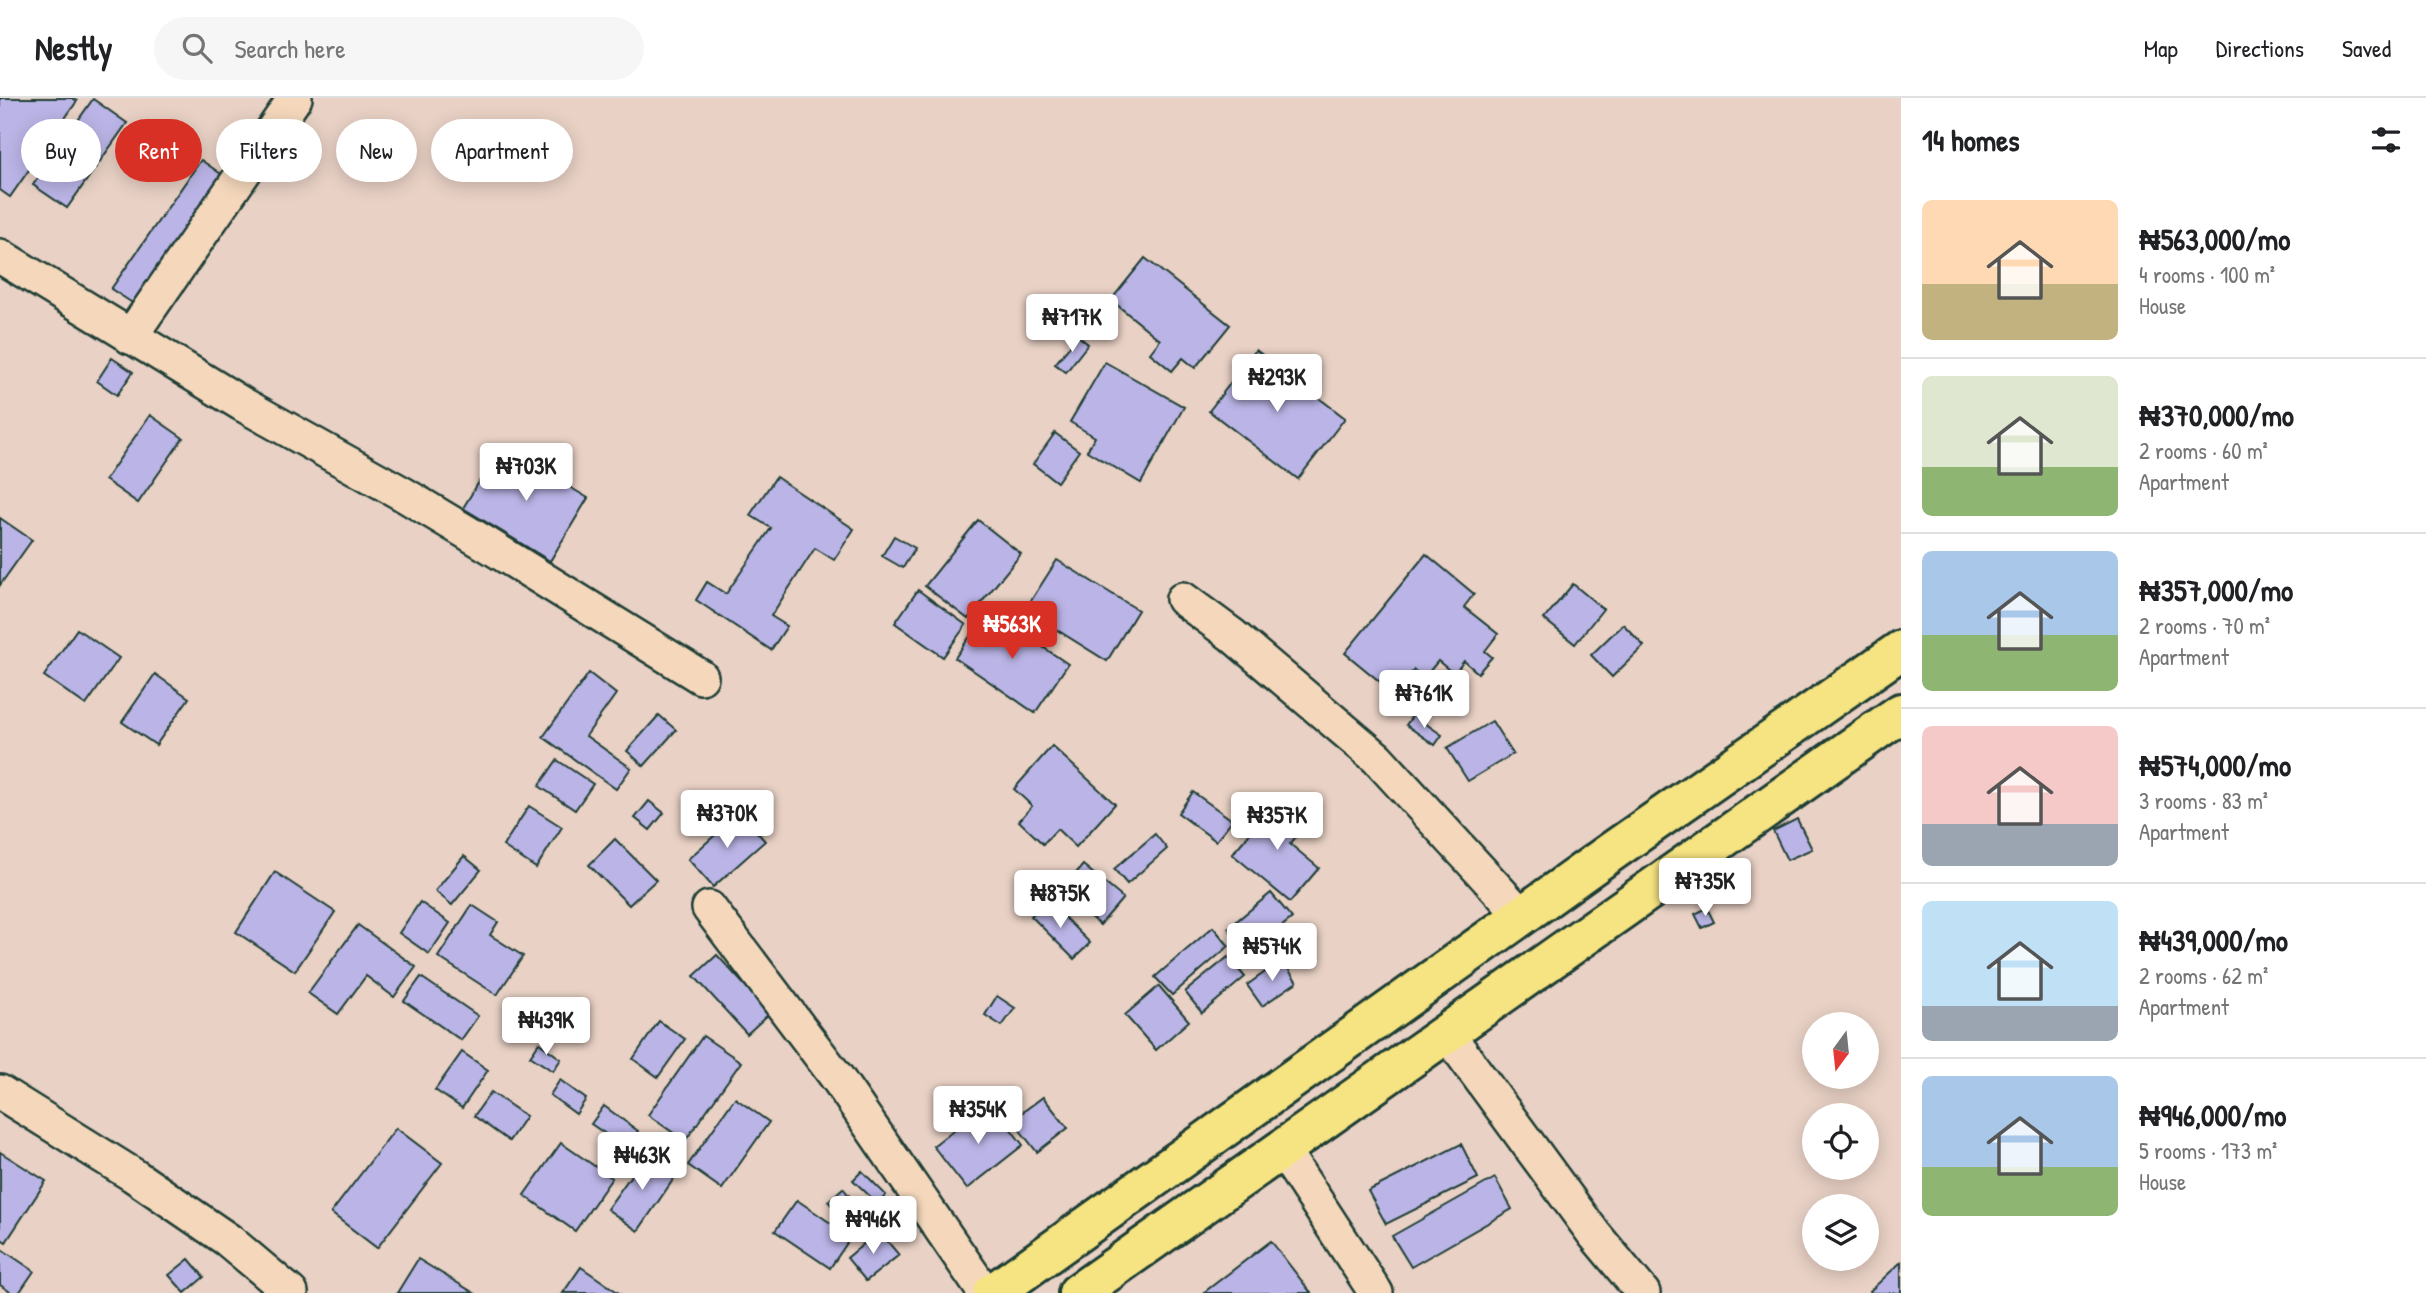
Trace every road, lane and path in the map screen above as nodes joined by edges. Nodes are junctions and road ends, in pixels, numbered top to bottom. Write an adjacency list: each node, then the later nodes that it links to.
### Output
1 (295, 98): 3 (street)
2 (0, 256): 3 (street)
3 (130, 337): 6 (street)
4 (1183, 599): 9 (street)
5 (1901, 650): 9 (main road)
6 (701, 677)
7 (1901, 713): 10 (main road)
8 (709, 908): 14 (street)
9 (1522, 916): 15 (main road)
10 (1447, 1033): 12 (main road); 18 (street)
11 (0, 1093): 13 (street)
12 (1282, 1149): 16 (main road); 17 (street)
13 (291, 1293)
14 (985, 1293)
15 (993, 1293)
16 (1078, 1293)
17 (1376, 1293)
18 (1643, 1293)

